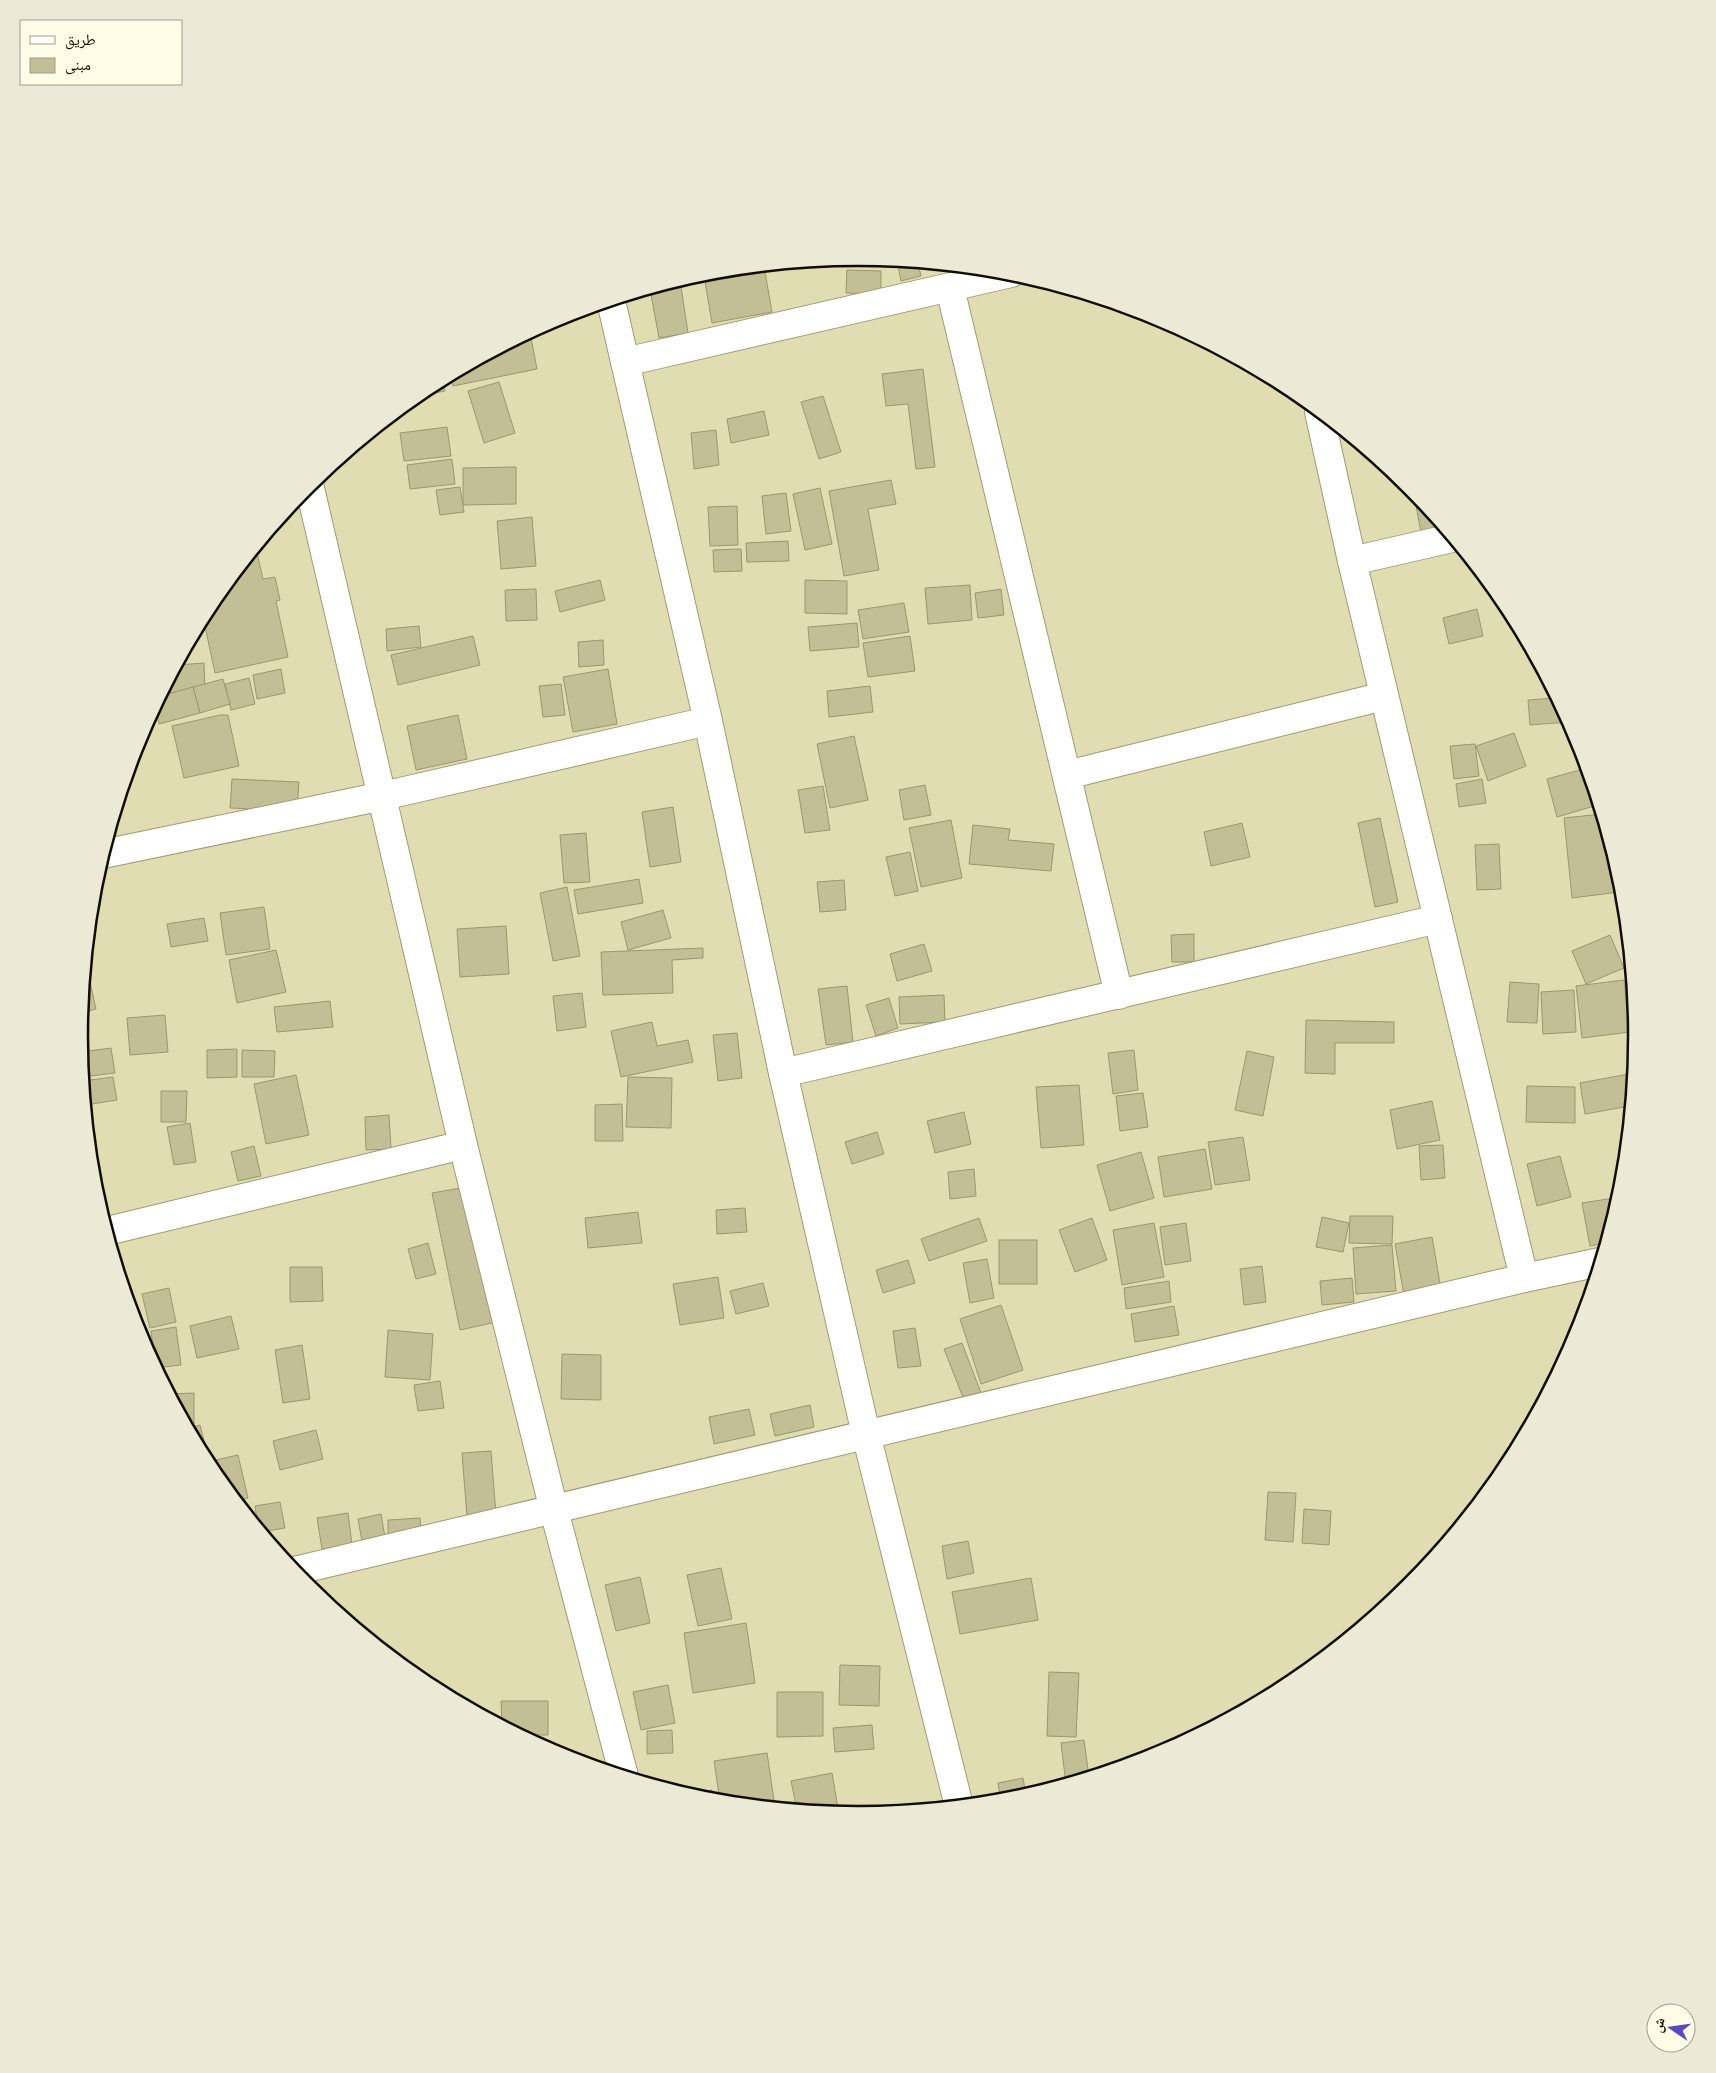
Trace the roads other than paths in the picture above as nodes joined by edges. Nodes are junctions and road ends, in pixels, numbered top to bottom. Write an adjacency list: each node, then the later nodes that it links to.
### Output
1 (990, 278): 2 (street)
2 (950, 288): 4 (street); 11 (street)
3 (612, 306): 4 (street)
4 (625, 362): 10 (street)
5 (1321, 421): 8 (street)
6 (311, 494): 12 (street)
7 (1446, 539): 8 (street)
8 (1352, 561): 9 (street)
9 (1384, 696): 11 (street); 14 (street)
10 (708, 721): 12 (street); 16 (street)
11 (1067, 775): 15 (street)
12 (383, 796): 13 (street); 17 (street)
13 (110, 853)
14 (1438, 918): 15 (street); 20 (street)
15 (1119, 995): 16 (street)
16 (782, 1073): 21 (street)
17 (462, 1145): 18 (street); 22 (street)
18 (113, 1231)
19 (1594, 1263): 20 (street)
20 (1524, 1278): 21 (street)
21 (866, 1434): 22 (street); 25 (street)
22 (554, 1510): 23 (street); 24 (street)
23 (302, 1569)
24 (622, 1770)
25 (958, 1800)

